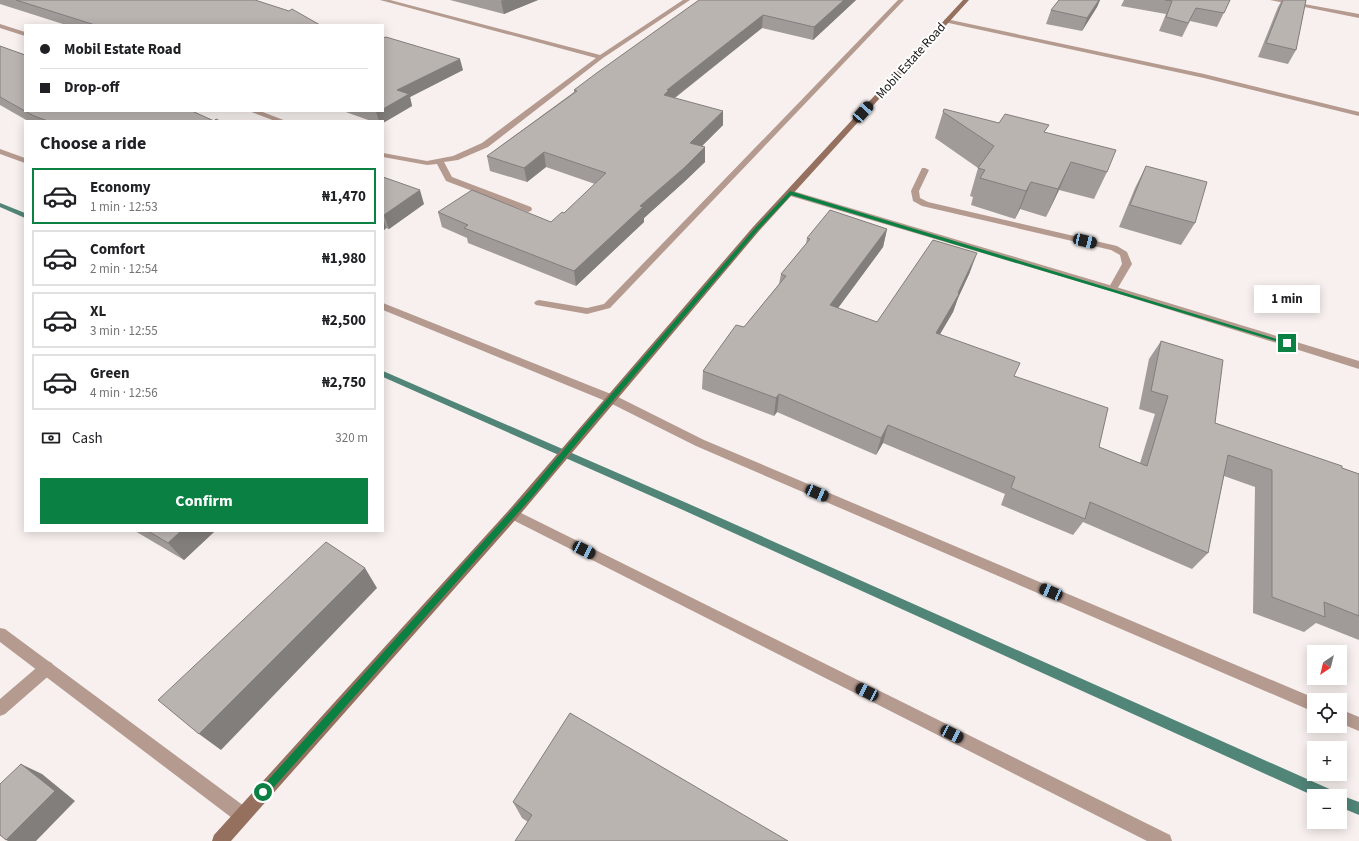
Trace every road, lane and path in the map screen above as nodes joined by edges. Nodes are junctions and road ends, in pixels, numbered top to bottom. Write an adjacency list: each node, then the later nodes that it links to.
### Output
1 (383, 0): 10 (street)
2 (687, 0): 10 (street)
3 (901, 0): 22 (street)
4 (966, 0): 7 (main road, Mobil Estate Road)
5 (1273, 0): 6 (street)
6 (1359, 16)
7 (946, 21): 12 (street); 19 (main road, Mobil Estate Road)
8 (0, 26): 9 (street)
9 (24, 34)
10 (601, 57): 17 (street)
11 (255, 112): 13 (street)
12 (1359, 114)
13 (279, 120)
14 (0, 151): 16 (street)
15 (384, 155): 17 (street)
16 (24, 161)
17 (439, 161): 20 (street)
18 (925, 170): 21 (street)
19 (790, 193): 21 (street); 25 (main road, Mobil Estate Road)
20 (528, 209)
21 (1113, 289): 24 (street)
22 (538, 303)
23 (384, 306): 25 (street)
24 (1359, 365)
25 (612, 399): 26 (main road, Mobil Estate Road); 29 (street)
26 (513, 514): 33 (main road, Mobil Estate Road); 35 (street)
27 (0, 634): 28 (street)
28 (47, 668): 30 (street); 33 (street)
29 (1307, 701)
30 (0, 709)
31 (1347, 719): 32 (street)
32 (1359, 724)
33 (242, 815): 34 (main road, Mobil Estate Road)
34 (220, 841)
35 (1164, 841)

